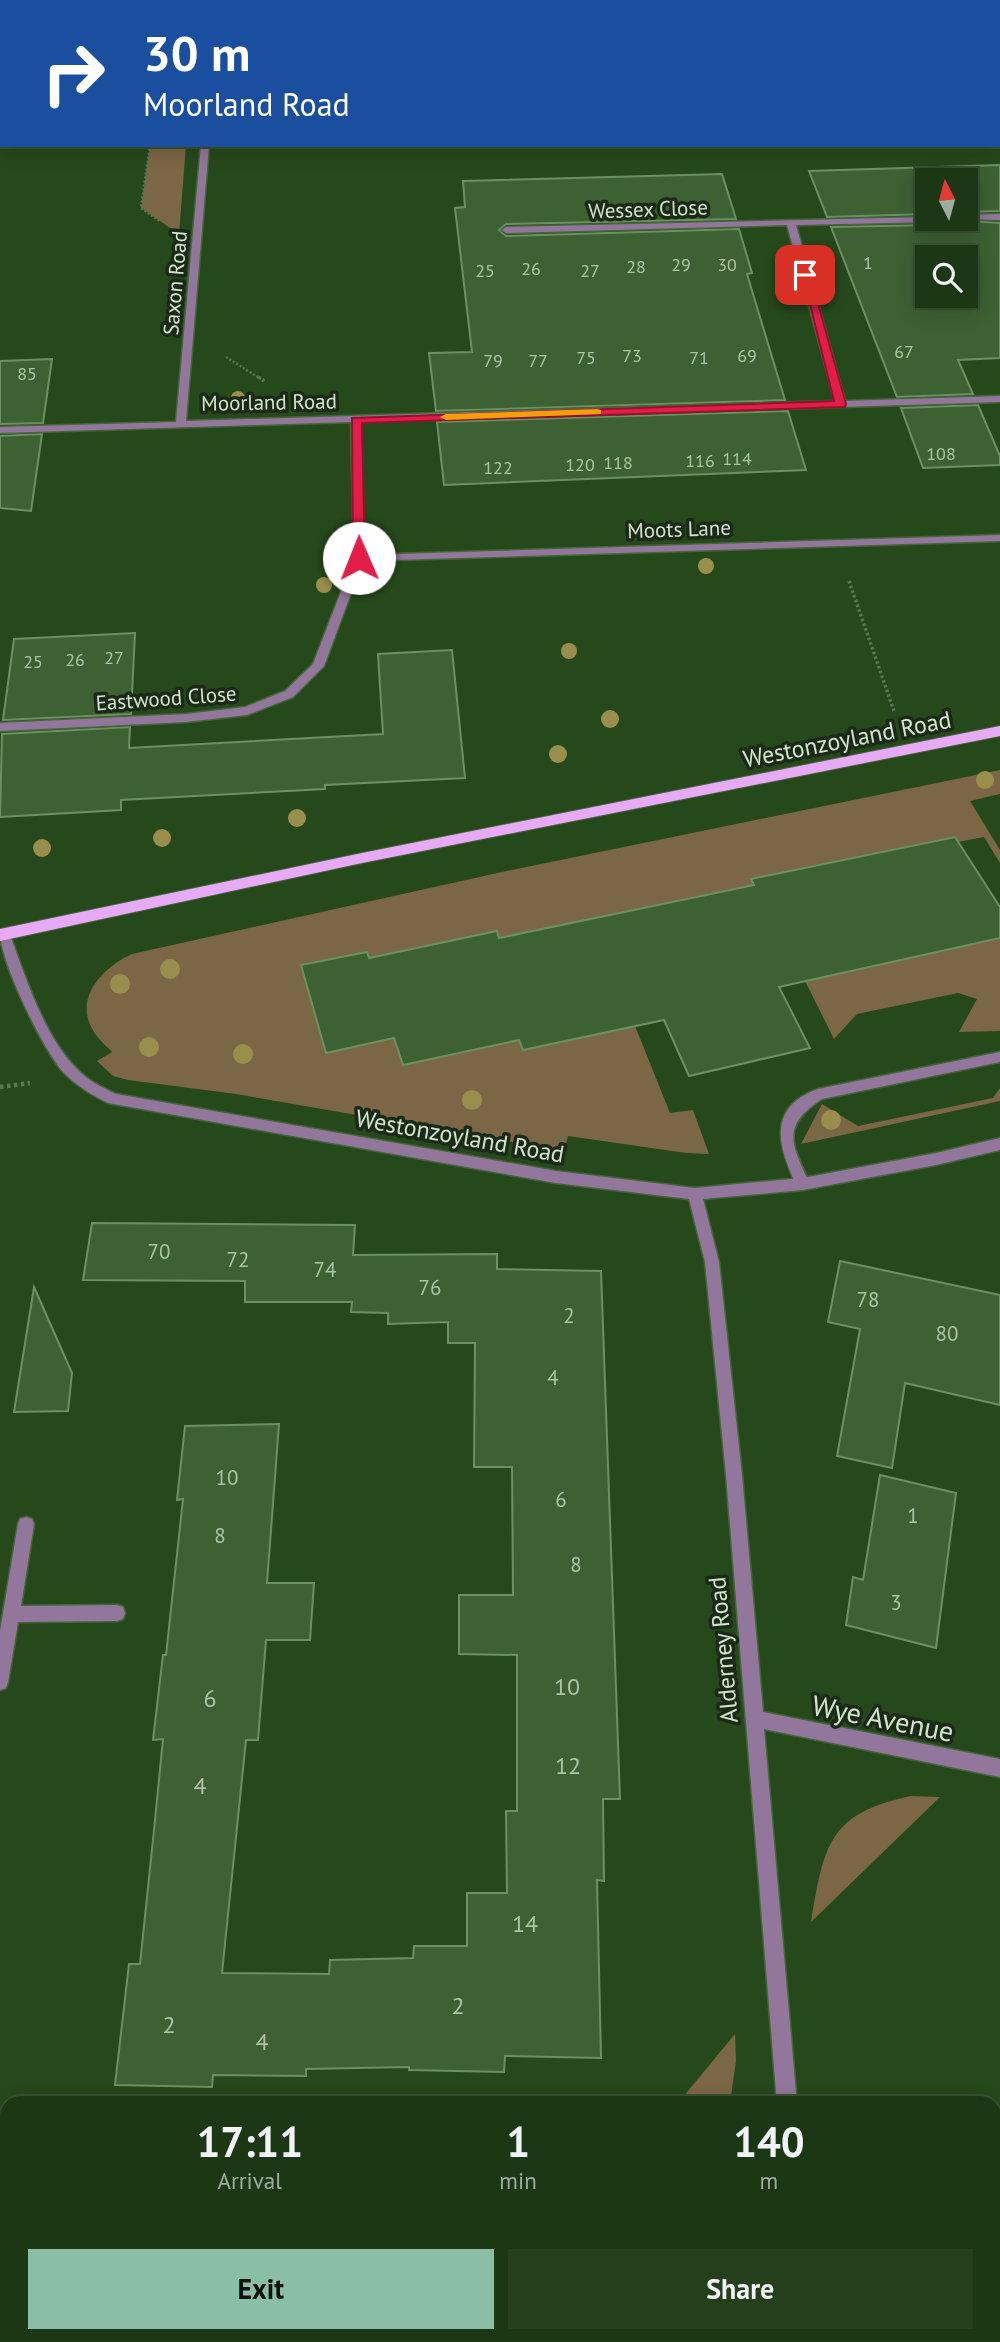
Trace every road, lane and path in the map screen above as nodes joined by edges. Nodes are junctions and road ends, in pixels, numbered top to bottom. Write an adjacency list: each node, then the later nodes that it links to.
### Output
1 (150, 147): 8 (path)
2 (205, 147): 8 (street, Saxon Road)
3 (1000, 217): 4 (street)
4 (978, 218)
5 (915, 219): 6 (street, Wessex Close)
6 (791, 223): 7 (street, Wessex Close); 11 (street)
7 (506, 230)
8 (196, 246): 9 (street, Saxon Road)
9 (189, 334): 13 (path); 14 (street, Saxon Road)
10 (1000, 399): 11 (street, Moorland Road)
11 (841, 404): 12 (street, Moorland Road)
12 (356, 420): 13 (street, Moorland Road); 18 (street, Eastwood Close)
13 (326, 421): 14 (street, Moorland Road)
14 (181, 423): 15 (street, Moorland Road)
15 (0, 430)
16 (1000, 538): 17 (street, Moots Lane)
17 (836, 543): 18 (street, Moots Lane); 21 (path)
18 (359, 558): 19 (street, Eastwood Close)
19 (0, 727)
20 (1000, 731): 21 (main road, Westonzoyland Road)
21 (907, 750): 22 (main road, Westonzoyland Road)
22 (2, 935): 26 (street, Westonzoyland Road)
23 (1000, 1057): 25 (street)
24 (1000, 1144): 25 (street, Westonzoyland Road)
25 (803, 1184): 26 (street, Westonzoyland Road)
26 (695, 1194): 31 (street, Alderney Road)
27 (26, 1524): 29 (street)
28 (117, 1613): 29 (street)
29 (11, 1614): 30 (street)
30 (0, 1682)
31 (756, 1719): 32 (street, Wye Avenue); 33 (street, Alderney Road)
32 (1000, 1768)
33 (785, 2096)

